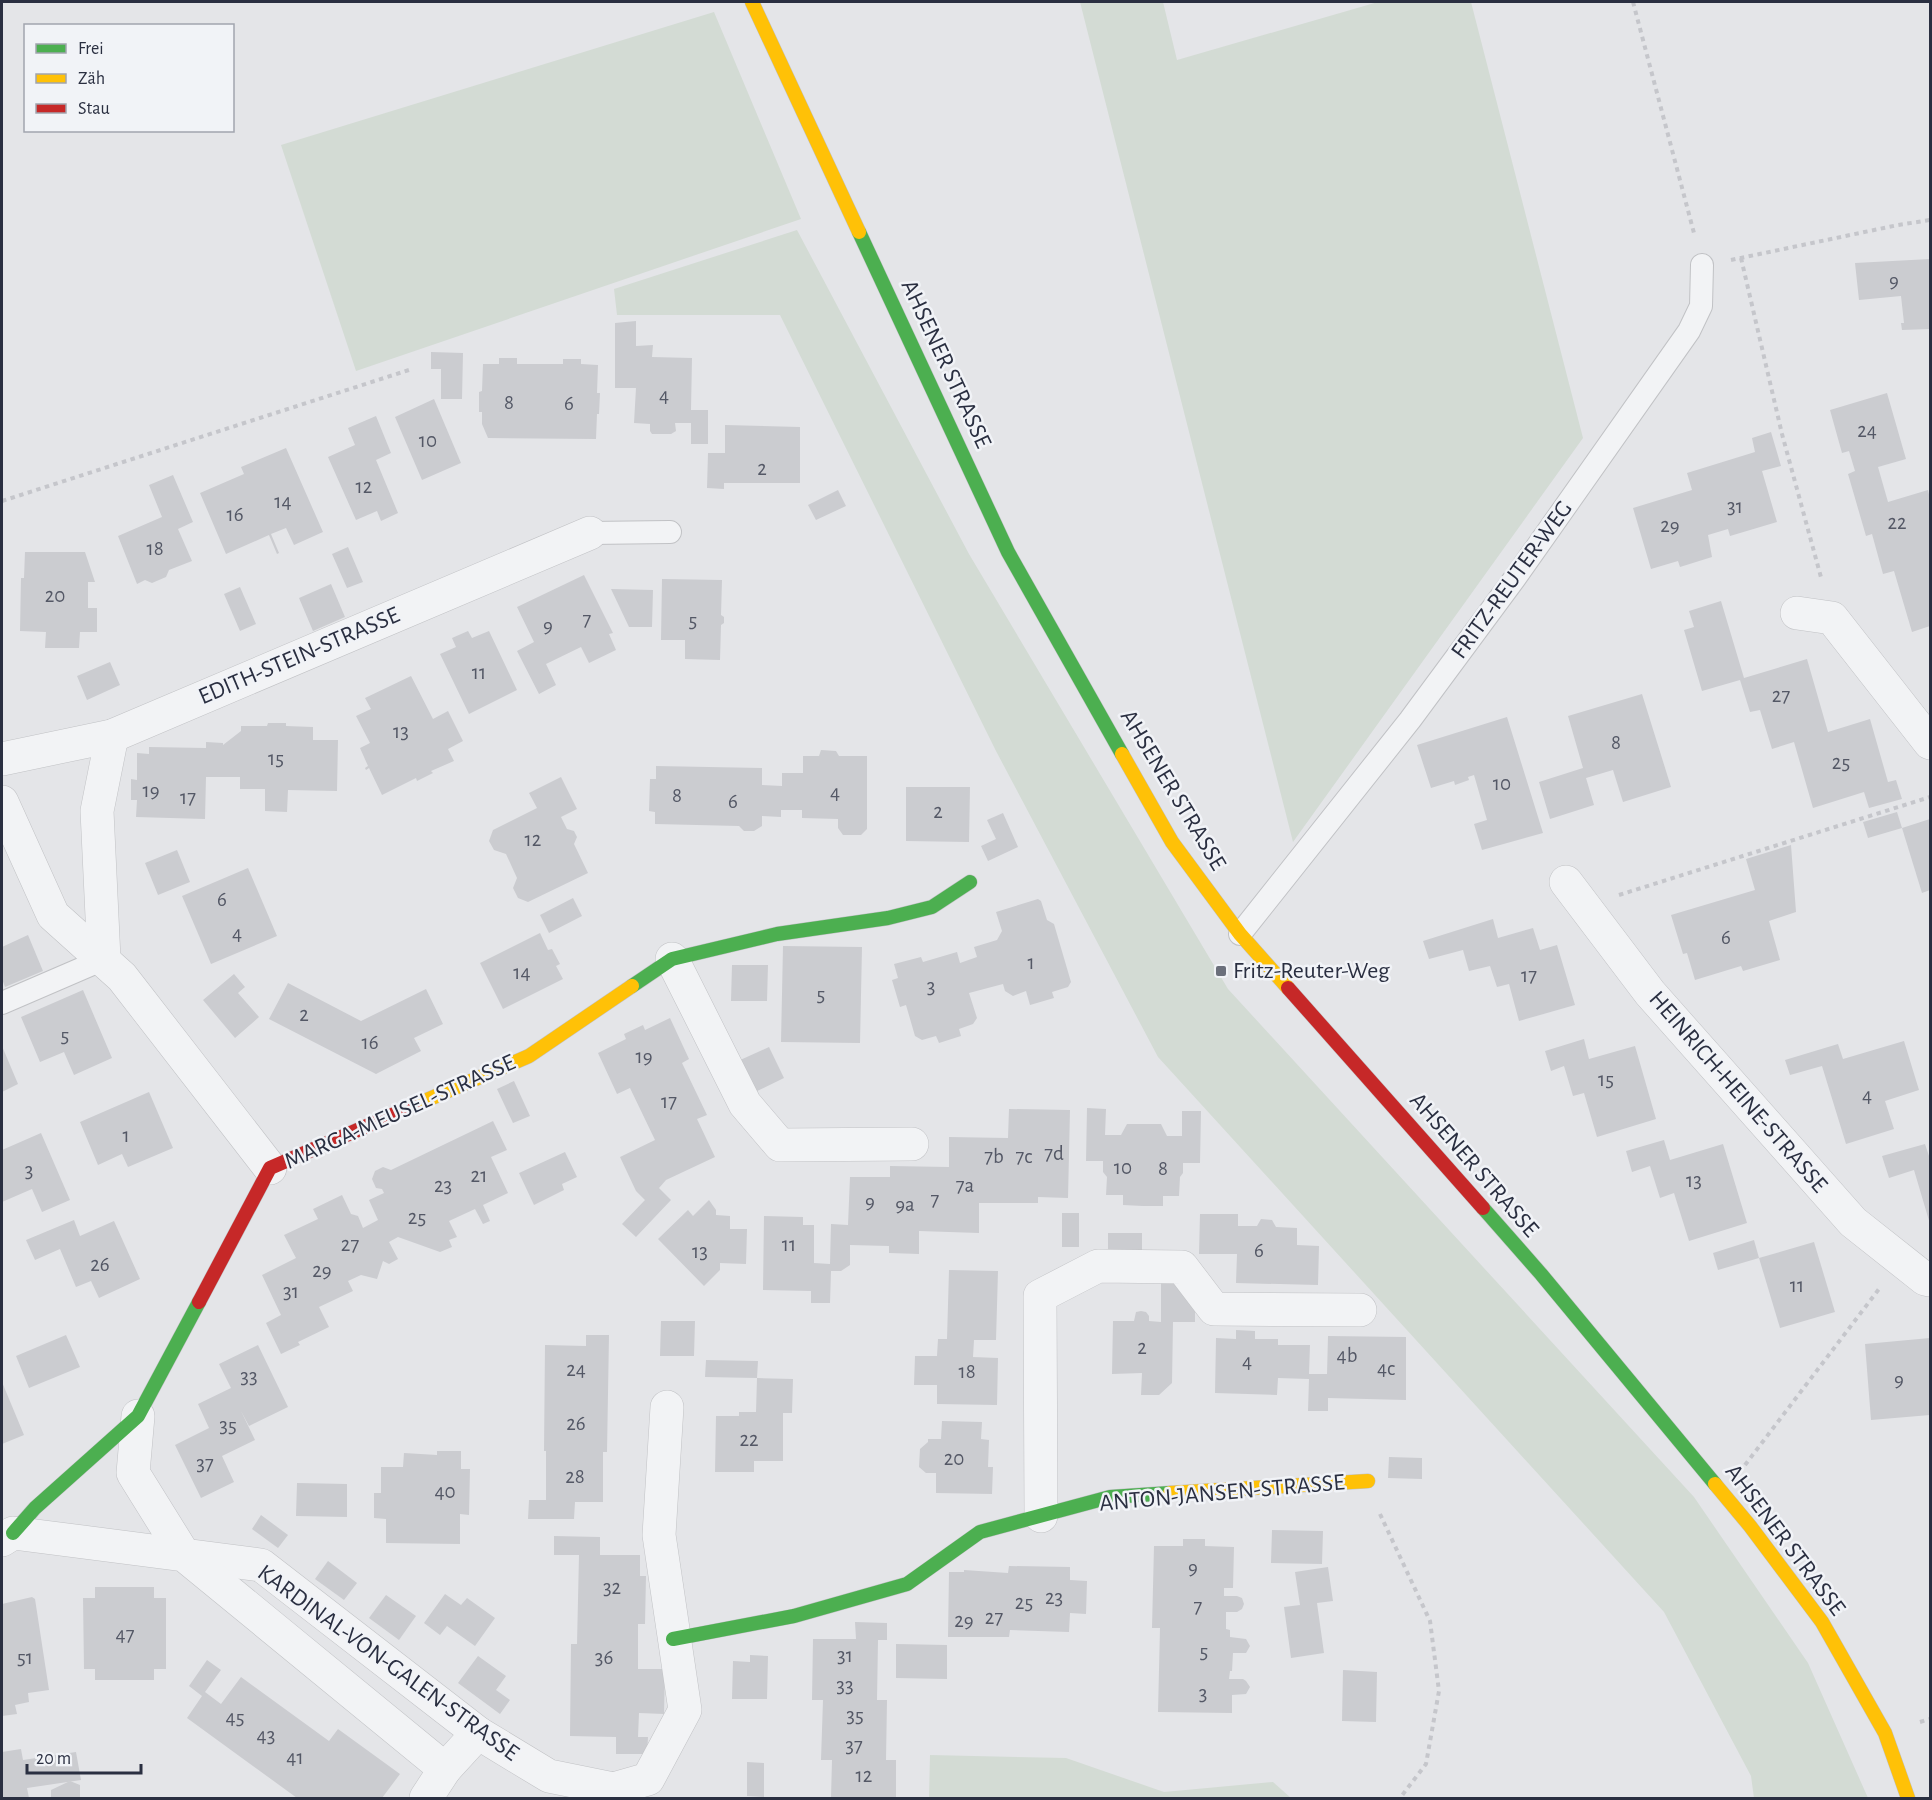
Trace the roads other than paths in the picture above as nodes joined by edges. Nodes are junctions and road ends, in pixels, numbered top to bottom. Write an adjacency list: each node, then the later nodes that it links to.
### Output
1 (752, 2): 12 (main road, AHSENER STRASSE)
2 (1702, 265): 12 (lane, FRITZ-REUTER-WEG)
3 (670, 532): 4 (lane)
4 (590, 533): 6 (street, EDITH-STEIN-STRASSE)
5 (1797, 613): 7 (street)
6 (112, 736): 8 (street, EDITH-STEIN-STRASSE); 13 (street)
7 (1930, 743)
8 (2, 759)
9 (2, 802): 13 (street)
10 (970, 882): 14 (main road, MARGA-MEUSEL-STRASSE)
11 (1575, 894): 18 (street, HEINRICH-HEINE-STRASSE)
12 (1240, 934): 31 (main road, AHSENER STRASSE)
13 (104, 959): 15 (lane); 17 (street)
14 (672, 959): 16 (street); 17 (main road, MARGA-MEUSEL-STRASSE)
15 (2, 1003)
16 (912, 1144)
17 (270, 1168): 21 (main road, MARGA-MEUSEL-STRASSE)
18 (1930, 1280)
19 (1360, 1311): 23 (street)
20 (667, 1407): 26 (street)
21 (138, 1416): 24 (main road, MARGA-MEUSEL-STRASSE); 25 (street, MARGA-MEUSEL-STRASSE)
22 (1368, 1481): 23 (main road, ANTON-JANSEN-STRASSE)
23 (1041, 1516): 26 (main road, ANTON-JANSEN-STRASSE)
24 (7, 1537): 25 (street, KARDINAL-VON-GALEN-STRASSE)
25 (184, 1555): 27 (street, KARDINAL-VON-GALEN-STRASSE); 28 (street, KARDINAL-VON-GALEN-STRASSE)
26 (673, 1639): 29 (street)
27 (478, 1733): 28 (street); 29 (street, KARDINAL-VON-GALEN-STRASSE)
28 (445, 1769): 30 (street)
29 (612, 1794)
30 (426, 1798)
31 (1908, 1798)

